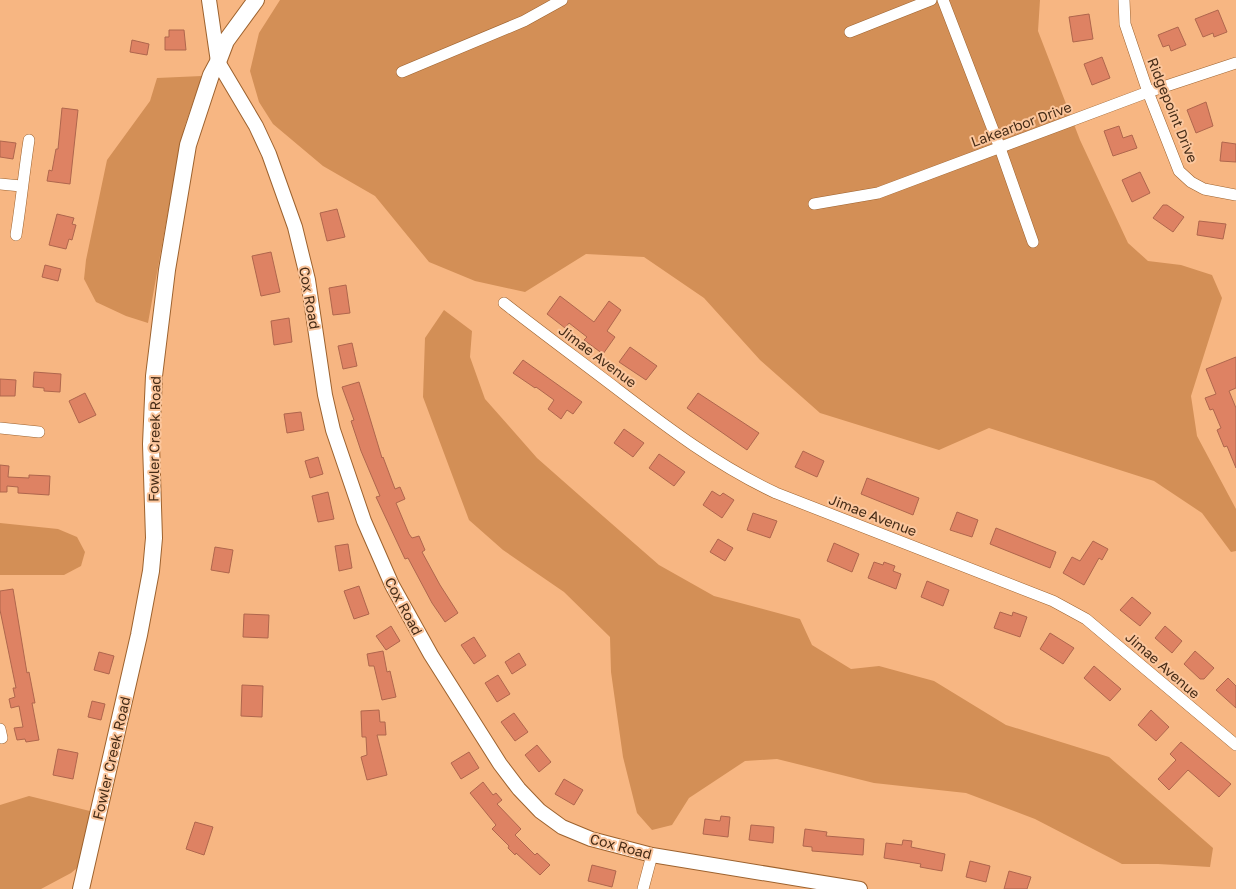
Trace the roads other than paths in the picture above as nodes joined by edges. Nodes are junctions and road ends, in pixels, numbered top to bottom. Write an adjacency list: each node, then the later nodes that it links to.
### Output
1 (209, 0): 8 (street)
2 (256, 0): 8 (main road, Fowler Creek Road)
3 (562, 0): 10 (street)
4 (931, 0): 7 (street)
5 (943, 0): 13 (street)
6 (1124, 0): 11 (street, Ridgepoint Drive)
7 (850, 32)
8 (218, 62): 24 (street, Cox Road); 25 (main road, Fowler Creek Road)
9 (1236, 63): 11 (street, Lakearbor Drive)
10 (402, 72)
11 (1148, 92): 13 (street, Lakearbor Drive); 16 (street, Ridgepoint Drive)
12 (29, 140): 15 (street)
13 (1000, 148): 17 (street, Lakearbor Drive); 19 (street)
14 (0, 184): 15 (street)
15 (21, 186): 18 (street)
16 (1236, 195)
17 (814, 204)
18 (16, 235)
19 (1033, 242)
20 (504, 303): 23 (street, Jimae Avenue)
21 (0, 428): 22 (street)
22 (39, 432)
23 (1236, 745)
24 (652, 855): 26 (street); 27 (street, Cox Road)
25 (81, 889)
26 (643, 889)
27 (860, 889)

